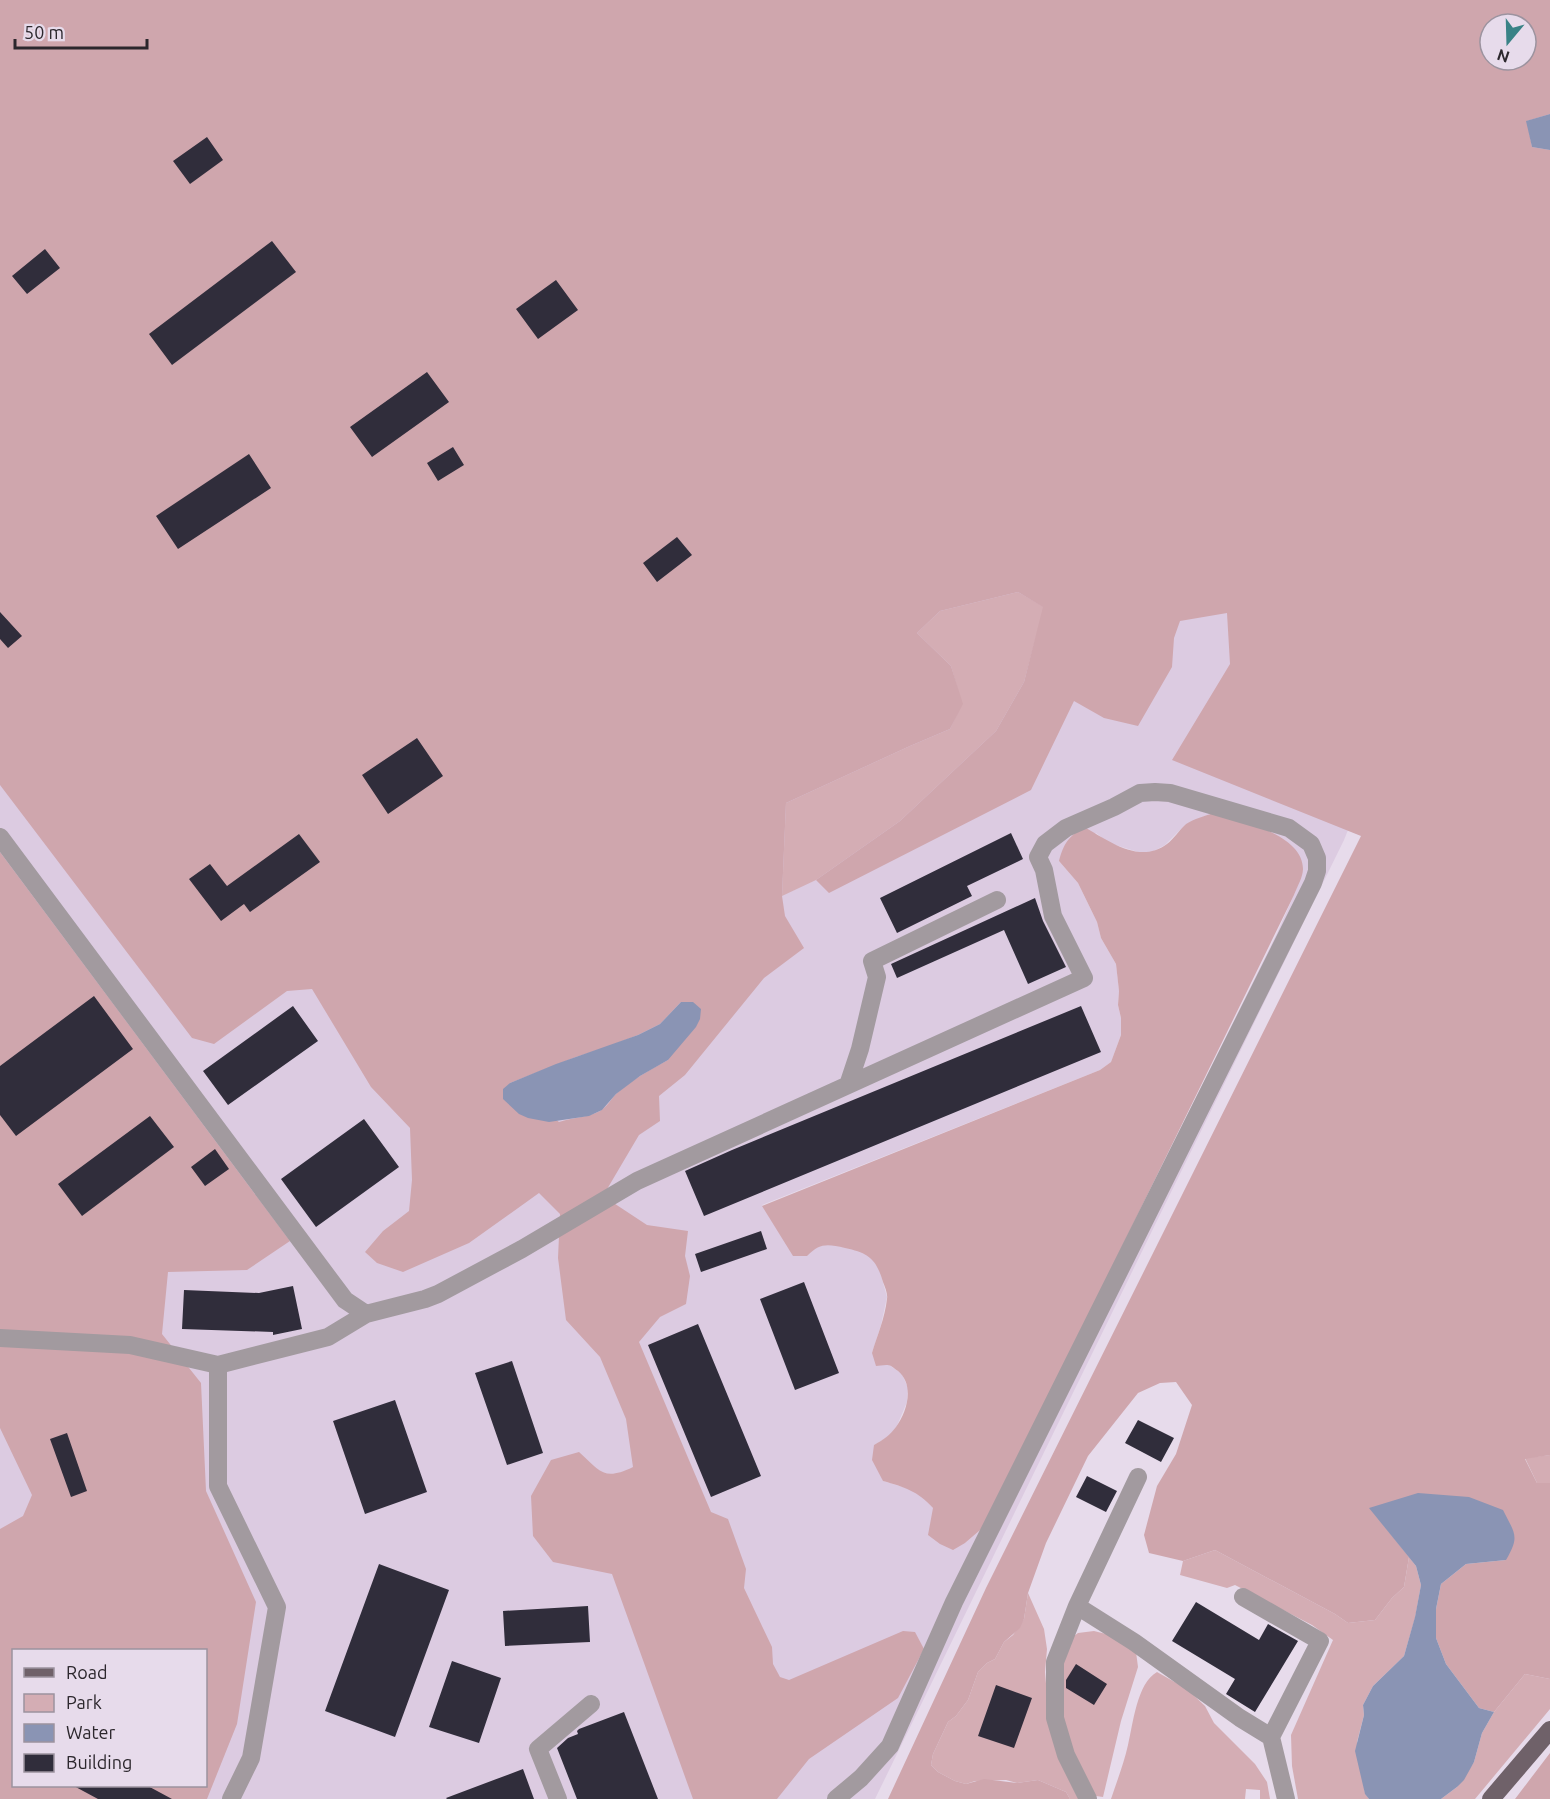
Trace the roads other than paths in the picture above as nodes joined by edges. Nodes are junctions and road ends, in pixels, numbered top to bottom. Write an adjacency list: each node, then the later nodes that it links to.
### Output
1 (0, 837): 4 (lane)
2 (997, 900): 3 (lane)
3 (848, 1085): 4 (lane); 15 (lane)
4 (366, 1314): 6 (lane)
5 (0, 1338): 6 (lane)
6 (219, 1365): 13 (lane)
7 (1138, 1477): 9 (lane)
8 (1243, 1597): 12 (lane)
9 (1077, 1606): 12 (lane); 16 (lane)
10 (591, 1704): 14 (lane)
11 (1550, 1730): 18 (main road)
12 (1271, 1737): 17 (lane)
13 (231, 1799)
14 (558, 1799)
15 (836, 1799)
16 (1088, 1799)
17 (1286, 1799)
18 (1491, 1799)

